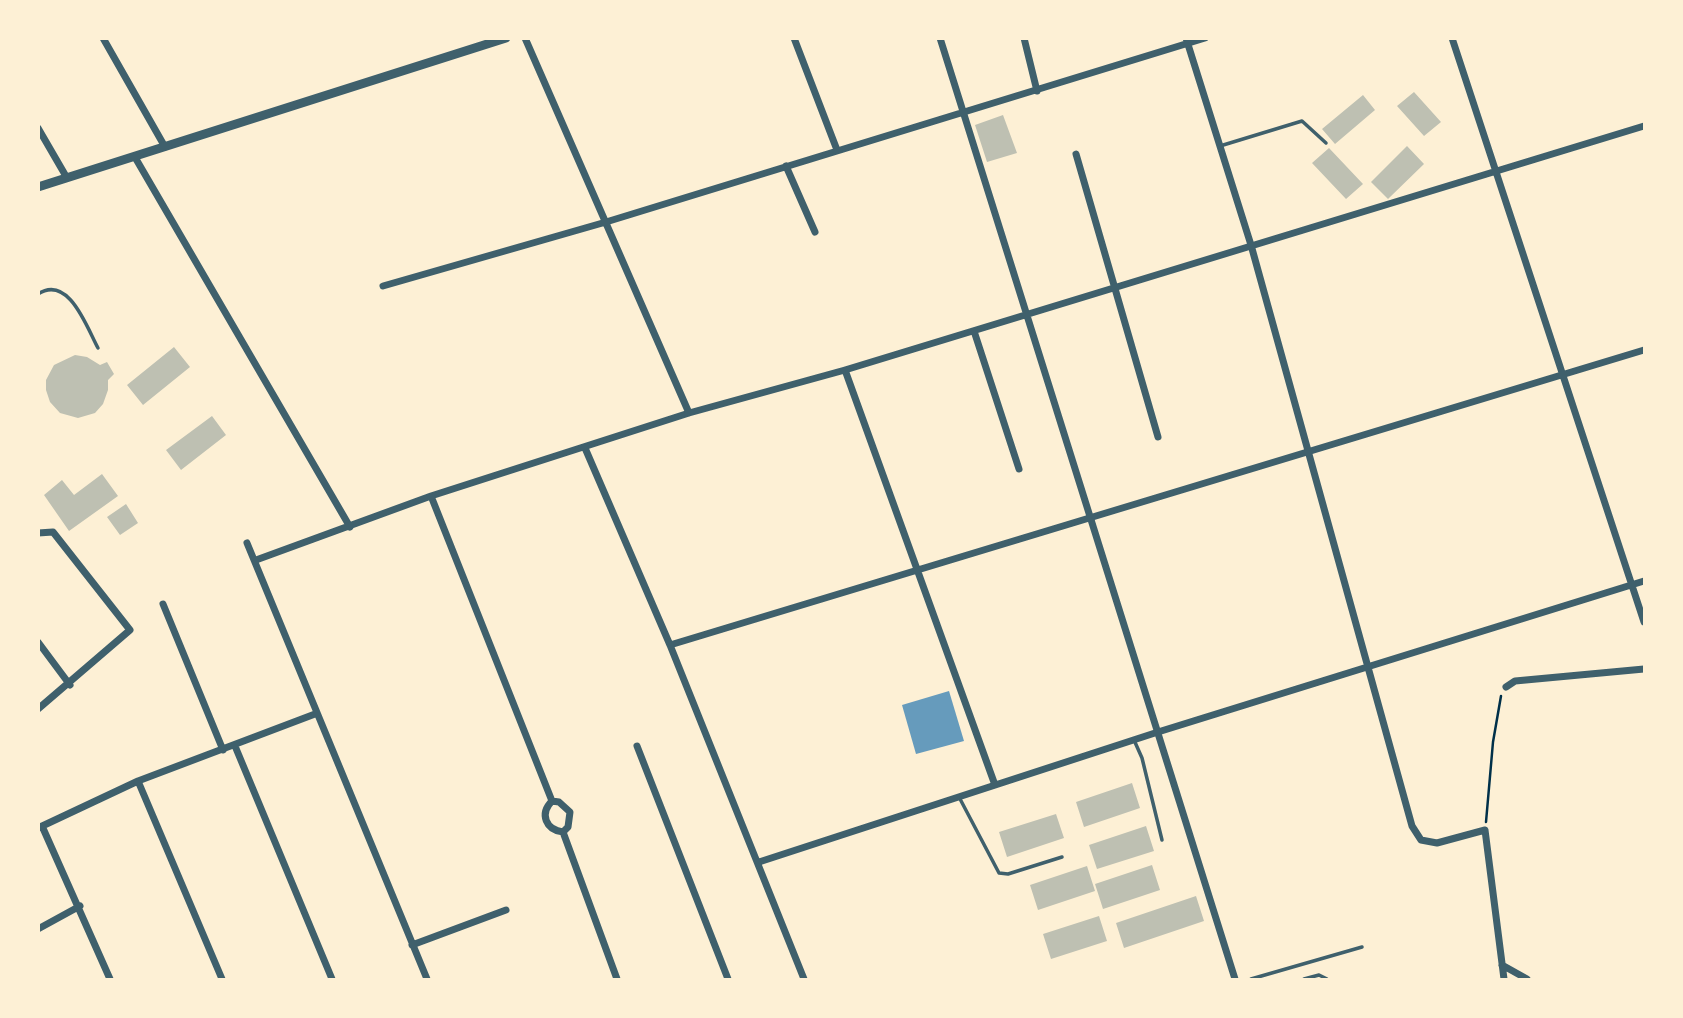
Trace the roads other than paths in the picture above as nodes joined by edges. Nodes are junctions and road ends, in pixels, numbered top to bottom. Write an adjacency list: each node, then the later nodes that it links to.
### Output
1 (103, 38): 16 (street)
2 (506, 38): 16 (street)
3 (526, 38): 24 (street)
4 (794, 38): 17 (street)
5 (940, 38): 11 (street)
6 (1024, 38): 10 (street)
7 (1205, 38): 9 (street)
8 (1451, 38): 21 (street)
9 (1187, 41): 10 (street); 15 (street)
10 (1037, 91): 11 (street)
11 (964, 114): 17 (street); 30 (street)
12 (1644, 126): 21 (street)
13 (38, 128): 22 (street)
14 (1326, 143): 15 (lane)
15 (1220, 146): 26 (street)
16 (165, 147): 19 (street)
17 (837, 150): 20 (street)
18 (1076, 154): 28 (street)
19 (136, 159): 22 (street); 43 (street)
20 (786, 166): 24 (street); 25 (street)
21 (1496, 170): 26 (street); 35 (street)
22 (67, 178): 23 (street)
23 (38, 187)
24 (606, 222): 27 (street); 36 (street)
25 (816, 232)
26 (1251, 245): 28 (street); 39 (street)
27 (383, 286)
28 (1117, 287): 30 (street); 37 (street)
29 (38, 294): 32 (lane)
30 (1028, 315): 31 (street); 42 (street)
31 (974, 331): 34 (street); 40 (street)
32 (98, 348)
33 (1644, 350): 35 (street)
34 (845, 370): 36 (street); 47 (street)
35 (1561, 374): 39 (street); 49 (street)
36 (689, 414): 38 (street)
37 (1158, 437)
38 (585, 448): 41 (street); 53 (street)
39 (1310, 452): 42 (street); 54 (street)
40 (1019, 469)
41 (431, 496): 43 (street); 68 (street)
42 (1091, 518): 47 (street); 60 (street)
43 (350, 527): 46 (street)
44 (38, 533): 56 (street)
45 (247, 543): 46 (street)
46 (256, 561): 59 (street)
47 (918, 571): 53 (street); 66 (street)
48 (1644, 581): 49 (street)
49 (1633, 585): 51 (street); 54 (street)
50 (163, 604): 64 (street)
51 (1644, 622)
52 (38, 642): 56 (street)
53 (670, 645): 73 (street)
54 (1370, 669): 60 (street); 79 (street)
55 (1644, 669): 57 (street)
56 (69, 685): 58 (street)
57 (1506, 687)
58 (38, 709)
59 (315, 714): 62 (street); 77 (street)
60 (1158, 733): 61 (street); 87 (street)
61 (1134, 740): 66 (street); 71 (lane)
62 (235, 746): 64 (street); 82 (street)
63 (637, 746): 85 (street)
64 (223, 750): 65 (street)
65 (138, 782): 69 (street); 81 (street)
66 (995, 785): 67 (street)
67 (959, 797): 72 (lane); 73 (street)
68 (552, 801): 70 (street); 70 (street)
69 (41, 827): 74 (street)
70 (562, 832): 84 (street)
71 (1162, 840)
72 (1062, 857)
73 (759, 862): 86 (street)
74 (80, 906): 76 (street); 80 (street)
75 (506, 910): 77 (street)
76 (38, 929)
77 (412, 945): 83 (street)
78 (1362, 947): 88 (lane)
79 (1502, 965): 91 (street); 92 (street)
80 (110, 979)
81 (222, 979)
82 (332, 979)
83 (427, 979)
84 (617, 979)
85 (728, 979)
86 (804, 979)
87 (1235, 979)
88 (1251, 979)
89 (1304, 979): 90 (lane)
90 (1327, 979)
91 (1504, 979)
92 (1527, 979)

